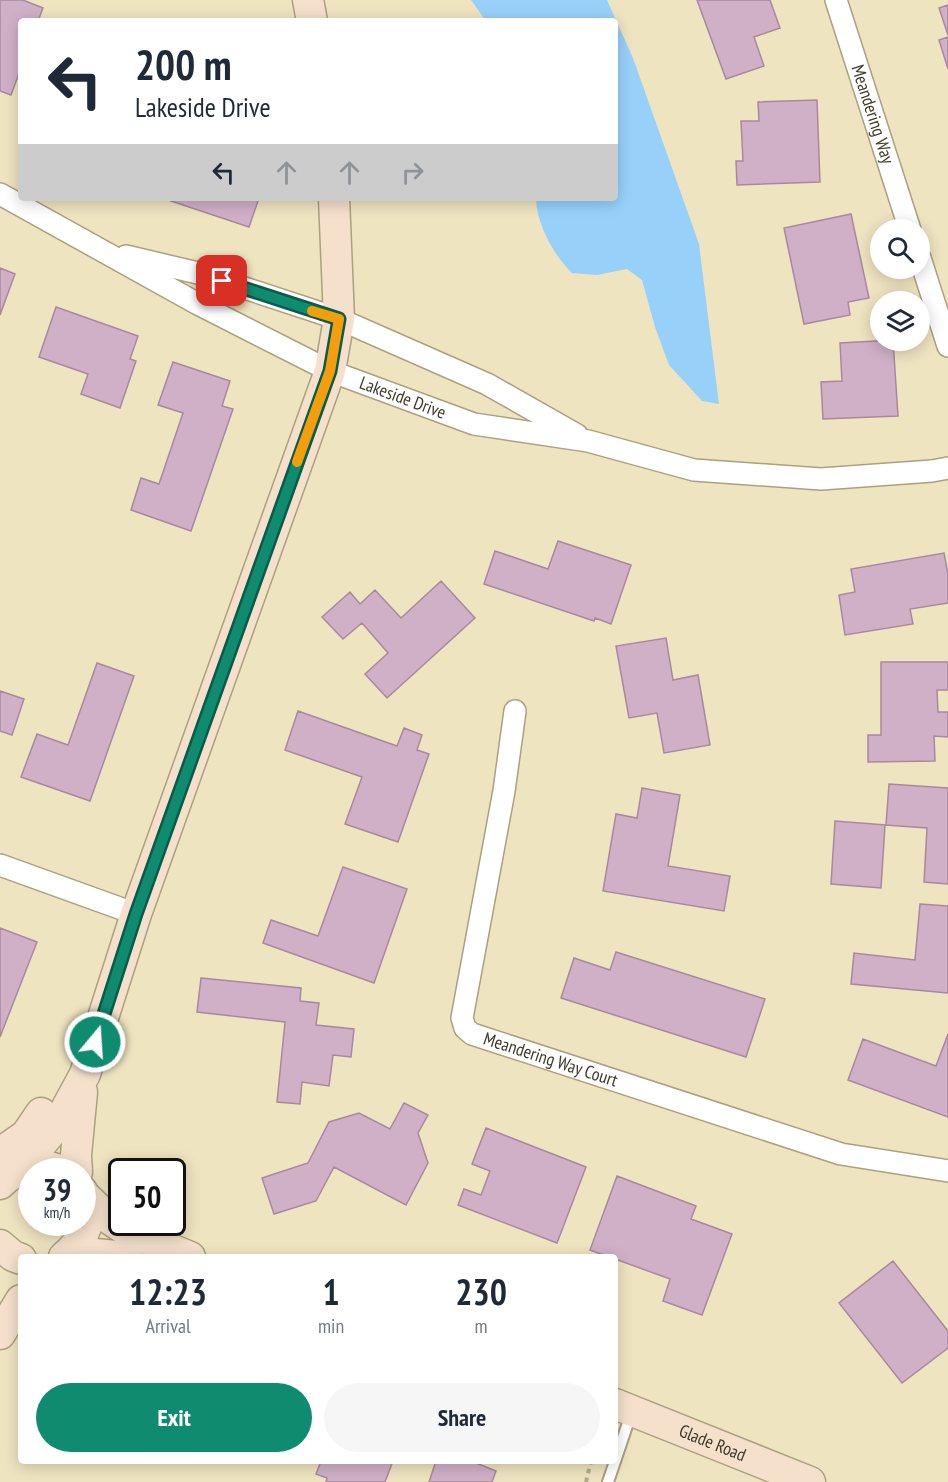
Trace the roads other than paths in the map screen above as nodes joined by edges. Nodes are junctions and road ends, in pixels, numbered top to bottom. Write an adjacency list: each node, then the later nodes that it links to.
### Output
1 (308, 0): 3 (main road)
2 (840, 2): 6 (street, Meandering Way)
3 (311, 18)
4 (0, 194): 7 (street, Lakeside Drive)
5 (334, 201): 9 (main road)
6 (907, 219)
7 (101, 251): 9 (street, Lakeside Drive); 11 (street, Lakeside Drive)
8 (927, 279): 10 (street)
9 (339, 319): 11 (main road); 12 (street, Lakeside Drive)
10 (948, 346)
11 (330, 371): 12 (street, Lakeside Drive); 16 (main road)
12 (588, 441): 13 (street, Lakeside Drive)
13 (948, 468)
14 (515, 711): 21 (street, Meandering Way Court)
15 (0, 865): 16 (street)
16 (136, 914): 17 (main road)
17 (100, 1026): 18 (main road); 20 (main road)
18 (85, 1074): 19 (main road); 20 (main road)
19 (80, 1158)
20 (6, 1171)
21 (948, 1171)
22 (96, 1204): 26 (main road)
23 (83, 1236): 25 (main road)
24 (0, 1245): 27 (main road)
25 (68, 1254)
26 (183, 1254)
27 (18, 1258)
28 (18, 1305): 29 (main road)
29 (0, 1334)
30 (624, 1407): 31 (lane); 34 (main road, Glade Road)
31 (618, 1435)
32 (612, 1464): 33 (lane)
33 (608, 1482)
34 (810, 1482)

